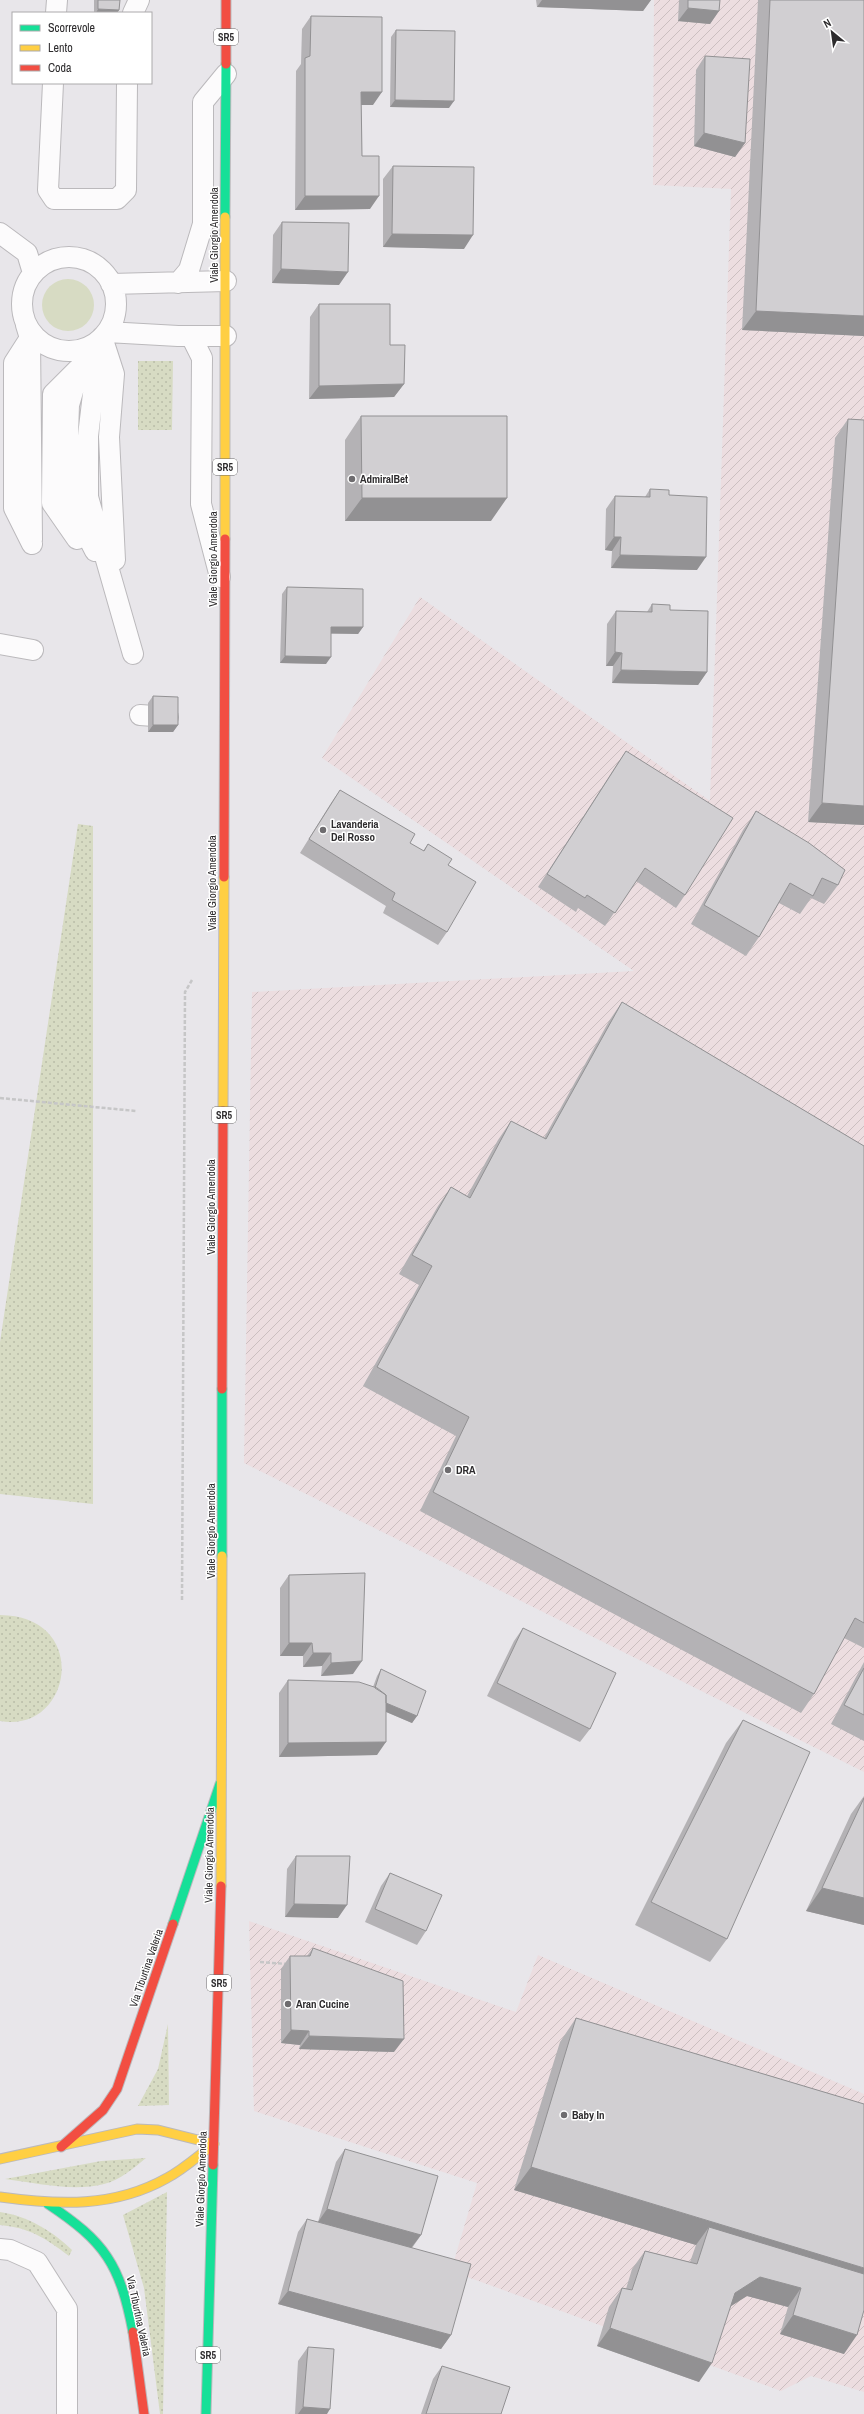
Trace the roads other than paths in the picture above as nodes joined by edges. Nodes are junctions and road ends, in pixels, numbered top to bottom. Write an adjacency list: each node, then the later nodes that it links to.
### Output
1 (57, 0): 4 (lane)
2 (139, 0): 5 (lane)
3 (226, 0): 6 (main road, Viale Giorgio Amendola / SR5)
4 (56, 12)
5 (133, 12)
6 (226, 74): 11 (main road, Viale Giorgio Amendola / SR5); 12 (lane)
7 (53, 84): 8 (lane)
8 (127, 84)
9 (0, 233): 10 (lane)
10 (33, 273): 13 (lane); 14 (lane)
11 (226, 281): 12 (lane); 17 (main road, Viale Giorgio Amendola / SR5)
12 (178, 283): 13 (lane)
13 (111, 284): 15 (lane)
14 (28, 331): 15 (lane); 18 (lane); 21 (lane)
15 (104, 335): 16 (lane); 22 (lane); 22 (lane)
16 (191, 336): 17 (lane); 23 (lane)
17 (226, 336): 23 (main road, Viale Giorgio Amendola / SR5)
18 (14, 362): 19 (lane); 21 (lane)
19 (0, 389)
20 (0, 484): 21 (lane)
21 (14, 508)
22 (116, 592): 26 (lane)
23 (225, 598): 29 (main road, Viale Giorgio Amendola / SR5)
24 (0, 644): 25 (lane)
25 (33, 650)
26 (134, 654)
27 (140, 715): 28 (lane)
28 (168, 717)
29 (222, 1778): 30 (main road, Viale Giorgio Amendola / SR5); 31 (main road, Via Tiburtina Valeria)
30 (214, 2144): 31 (main road); 34 (main road, Via Tiburtina Valeria); 38 (main road, Viale Giorgio Amendola / SR5)
31 (61, 2147): 32 (main road)
32 (0, 2159)
33 (0, 2197): 34 (main road, Via Tiburtina Valeria)
34 (48, 2204): 37 (main road, Via Tiburtina Valeria)
35 (0, 2249): 36 (lane)
36 (67, 2414)
37 (144, 2414)
38 (206, 2414)

